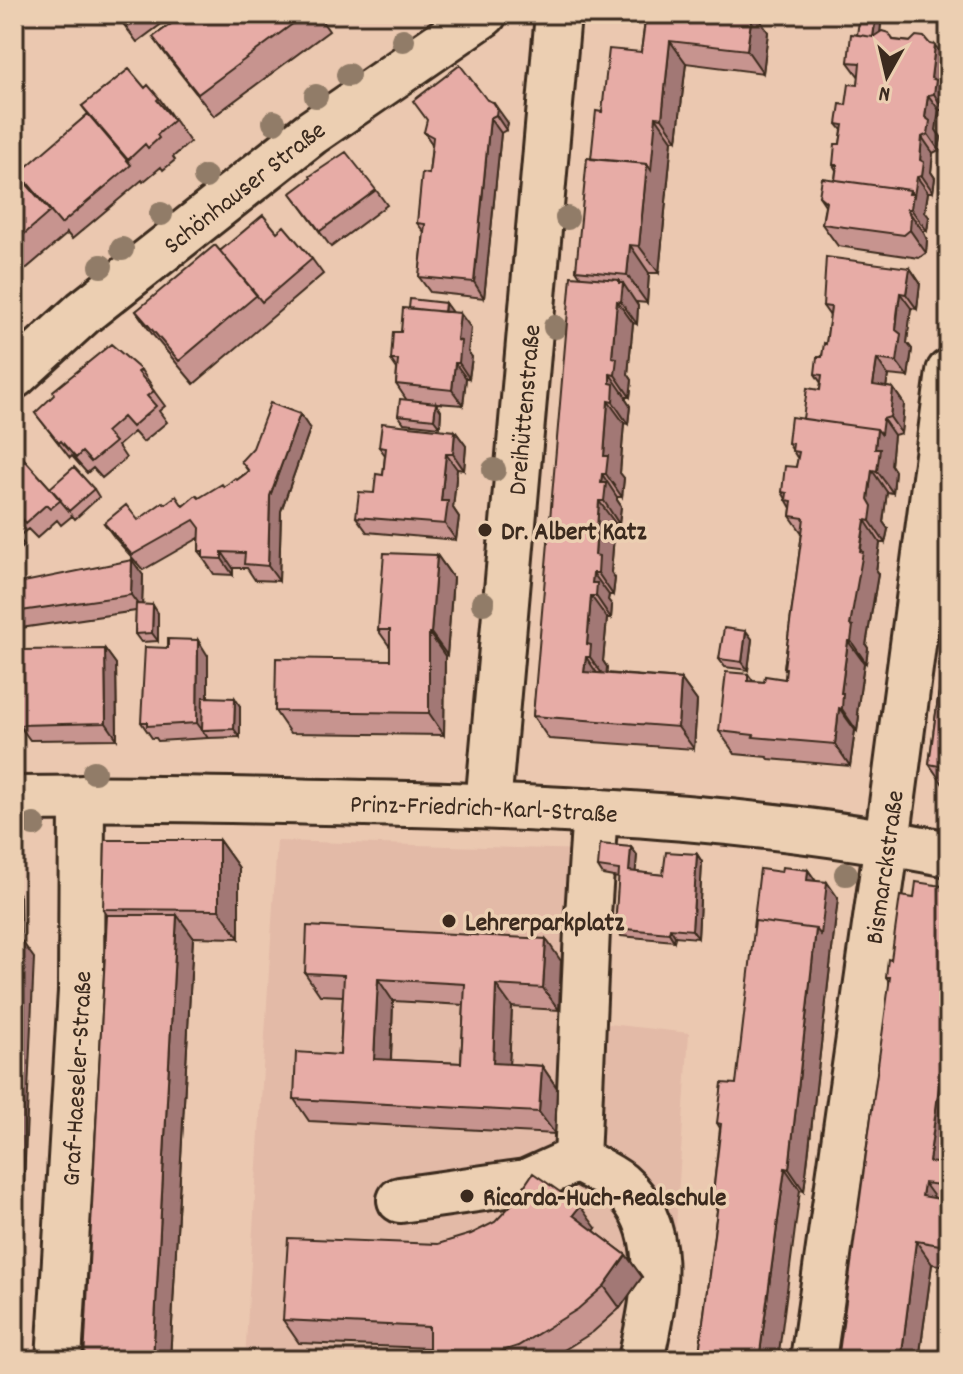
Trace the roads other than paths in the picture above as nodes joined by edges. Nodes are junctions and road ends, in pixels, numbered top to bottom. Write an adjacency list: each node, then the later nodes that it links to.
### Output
1 (484, 14): 4 (street, Schönhauser Straße)
2 (558, 14): 7 (street, Dreihüttenstraße)
3 (949, 372): 9 (street, Bismarckstraße)
4 (14, 376)
5 (82, 798): 6 (street, Prinz-Friedrich-Karl-Straße); 7 (street, Prinz-Friedrich-Karl-Straße); 13 (street, Graf-Haeseler-Straße)
6 (14, 799)
7 (488, 806): 8 (street, Prinz-Friedrich-Karl-Straße)
8 (595, 811): 9 (street, Prinz-Friedrich-Karl-Straße); 11 (street)
9 (887, 842): 10 (street, Prinz-Friedrich-Karl-Straße); 15 (street, Bismarckstraße)
10 (949, 854)
11 (577, 1159): 12 (street); 14 (street)
12 (400, 1200)
13 (59, 1360)
14 (641, 1360)
15 (813, 1360)

